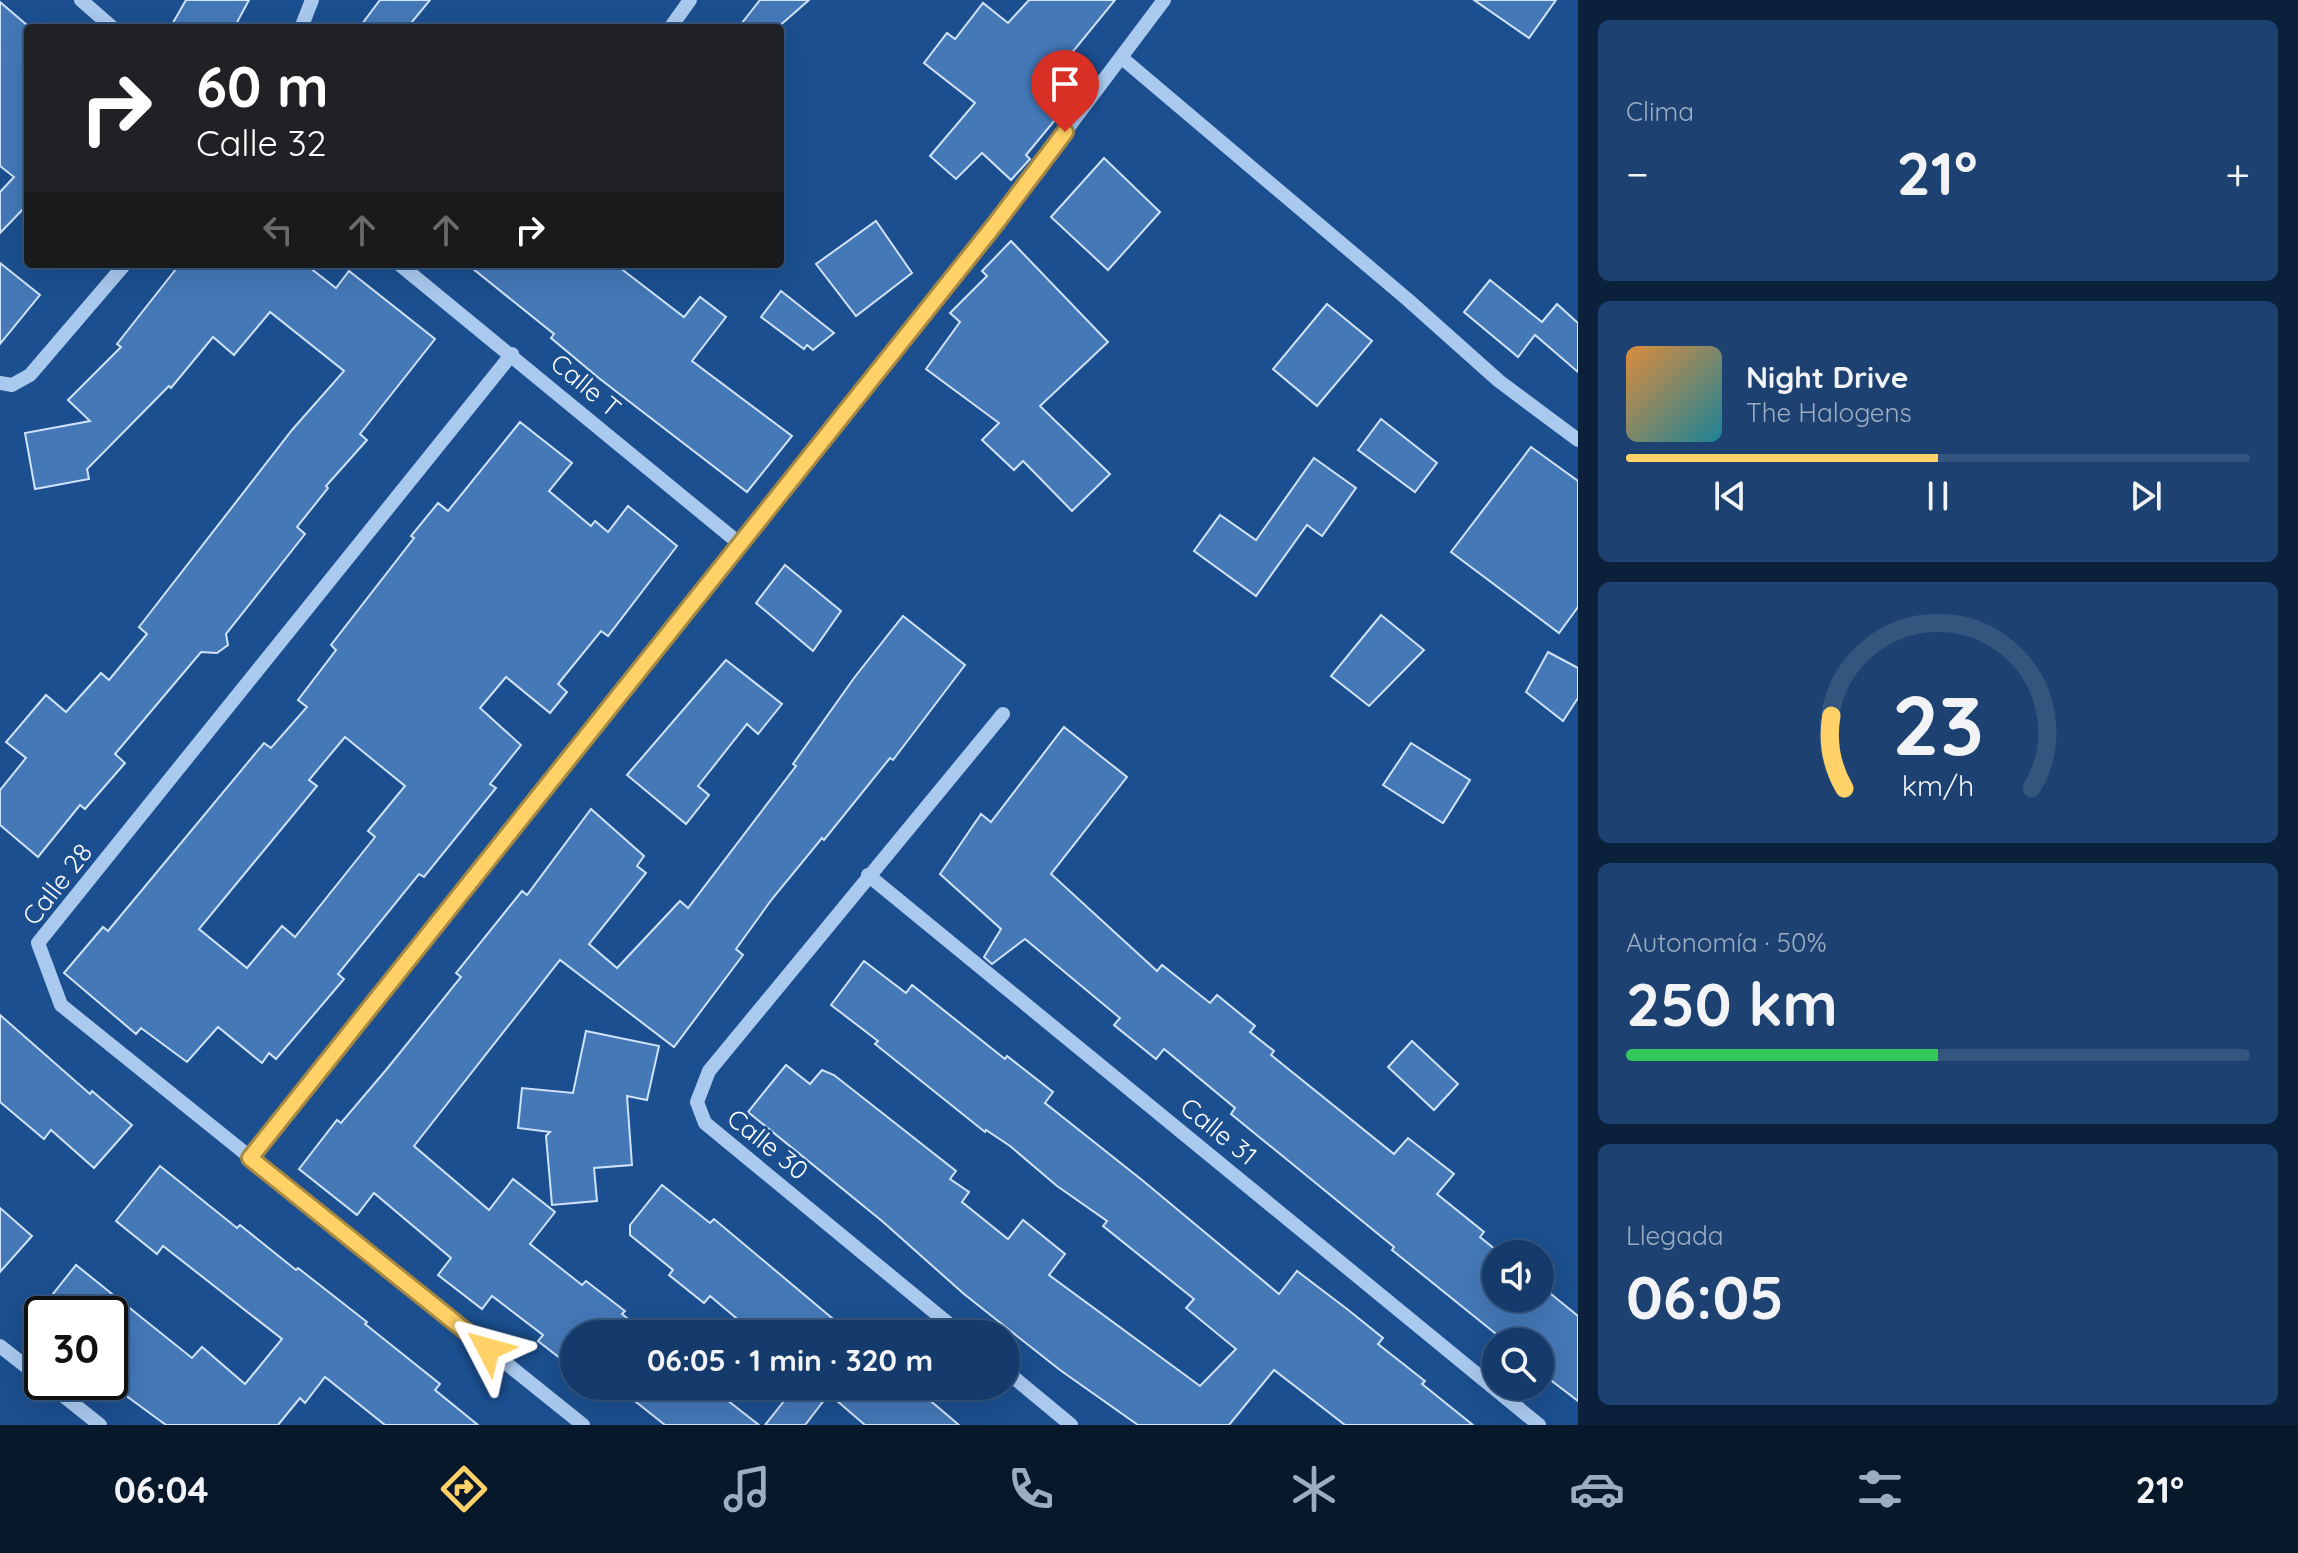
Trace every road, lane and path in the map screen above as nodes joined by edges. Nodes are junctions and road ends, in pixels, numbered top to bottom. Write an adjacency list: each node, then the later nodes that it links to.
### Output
1 (81, 0): 5 (street)
2 (312, 0): 6 (street)
3 (690, 0): 7 (street)
4 (1164, 0): 8 (street)
5 (108, 24)
6 (303, 24)
7 (673, 24)
8 (1122, 58): 13 (street); 14 (street)
9 (122, 268): 12 (street)
10 (404, 268): 11 (street, Calle T)
11 (512, 354): 14 (street, Calle T); 17 (street, Calle 28)
12 (0, 383)
13 (1578, 440)
14 (740, 544): 17 (street)
15 (1003, 714): 16 (street, Calle 30)
16 (868, 875): 18 (street, Calle 30); 26 (street, Calle 31)
17 (250, 1158): 24 (street, Calle 28)
18 (944, 1320)
19 (0, 1346): 20 (street)
20 (24, 1365)
21 (1020, 1383): 25 (street)
22 (68, 1400): 23 (street)
23 (100, 1425)
24 (583, 1425)
25 (1071, 1425)
26 (1539, 1425)

